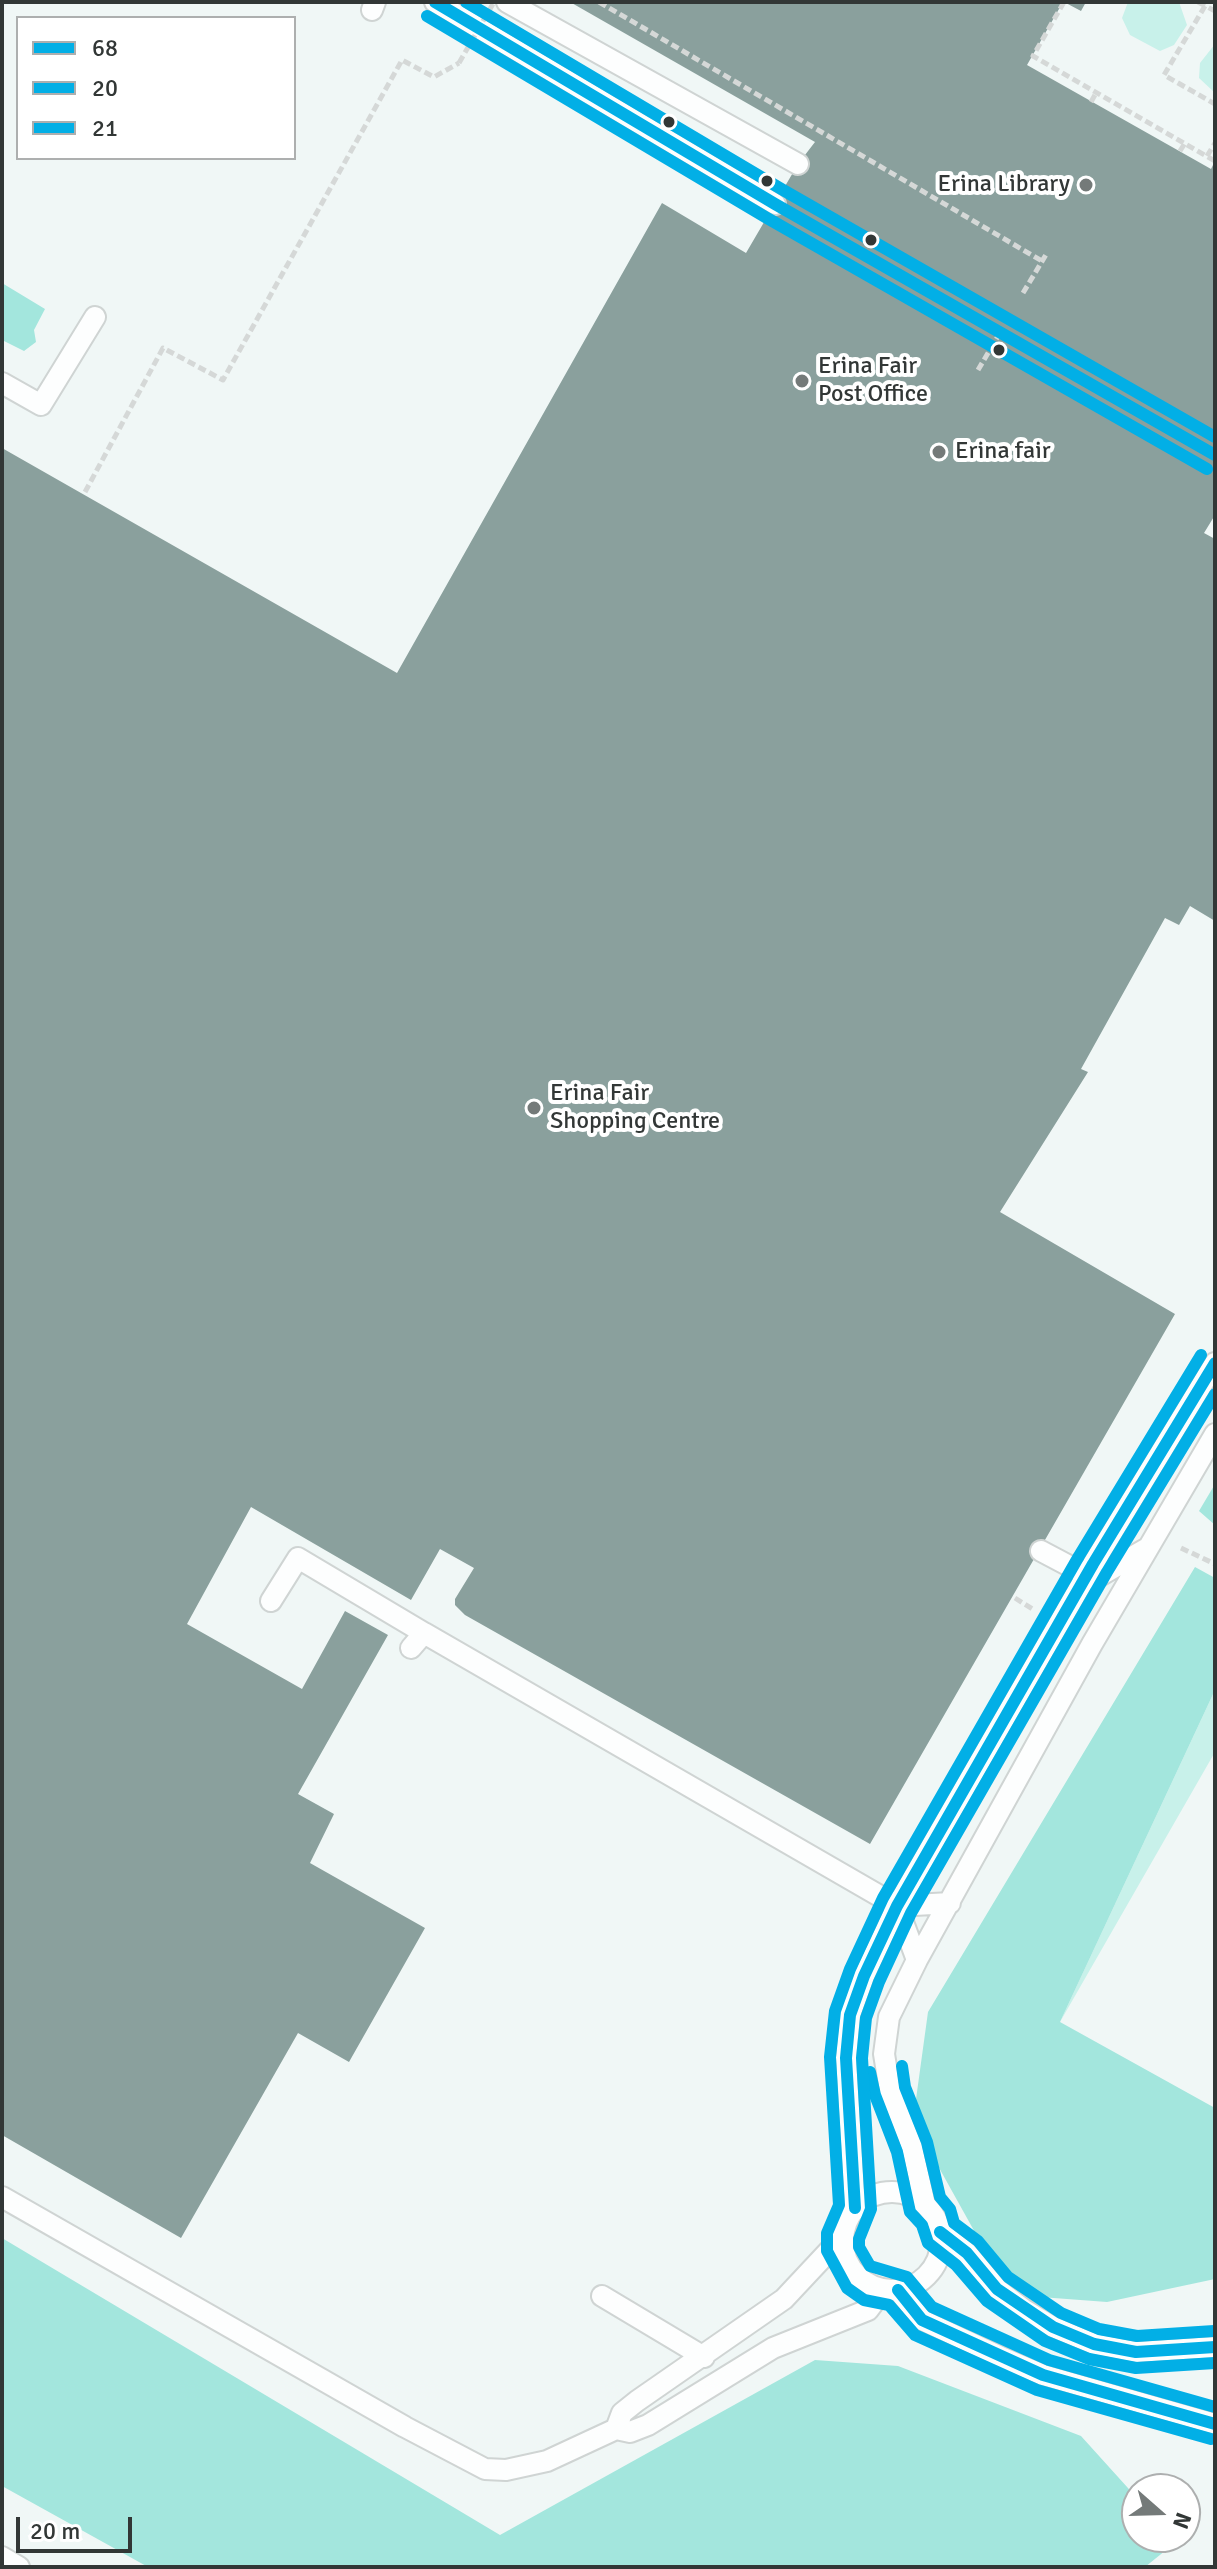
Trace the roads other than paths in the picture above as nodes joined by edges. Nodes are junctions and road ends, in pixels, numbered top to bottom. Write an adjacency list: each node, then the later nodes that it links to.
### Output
1 (435, 2): 4 (lane)
2 (507, 2): 3 (lane)
3 (798, 164)
4 (775, 204)
5 (95, 317): 6 (lane)
6 (2, 383)
7 (1215, 1363): 11 (lane)
8 (1215, 1434): 9 (lane)
9 (1149, 1547): 11 (lane); 13 (lane)
10 (1041, 1551): 11 (lane)
11 (1087, 1577): 14 (lane)
12 (271, 1601): 14 (lane)
13 (950, 1903): 14 (lane); 15 (lane)
14 (897, 1906): 15 (lane); 18 (lane)
15 (917, 1960): 17 (lane)
16 (2, 2197): 26 (lane)
17 (925, 2205): 18 (lane); 19 (lane)
18 (855, 2208): 20 (lane)
19 (940, 2232): 21 (lane); 23 (lane)
20 (843, 2236): 21 (lane); 24 (lane)
21 (890, 2290): 25 (lane); 26 (lane)
22 (602, 2296): 24 (lane)
23 (1215, 2347)
24 (704, 2357): 26 (lane)
25 (1215, 2424)
26 (616, 2429)
27 (2, 2557): 28 (lane)
28 (19, 2567)

